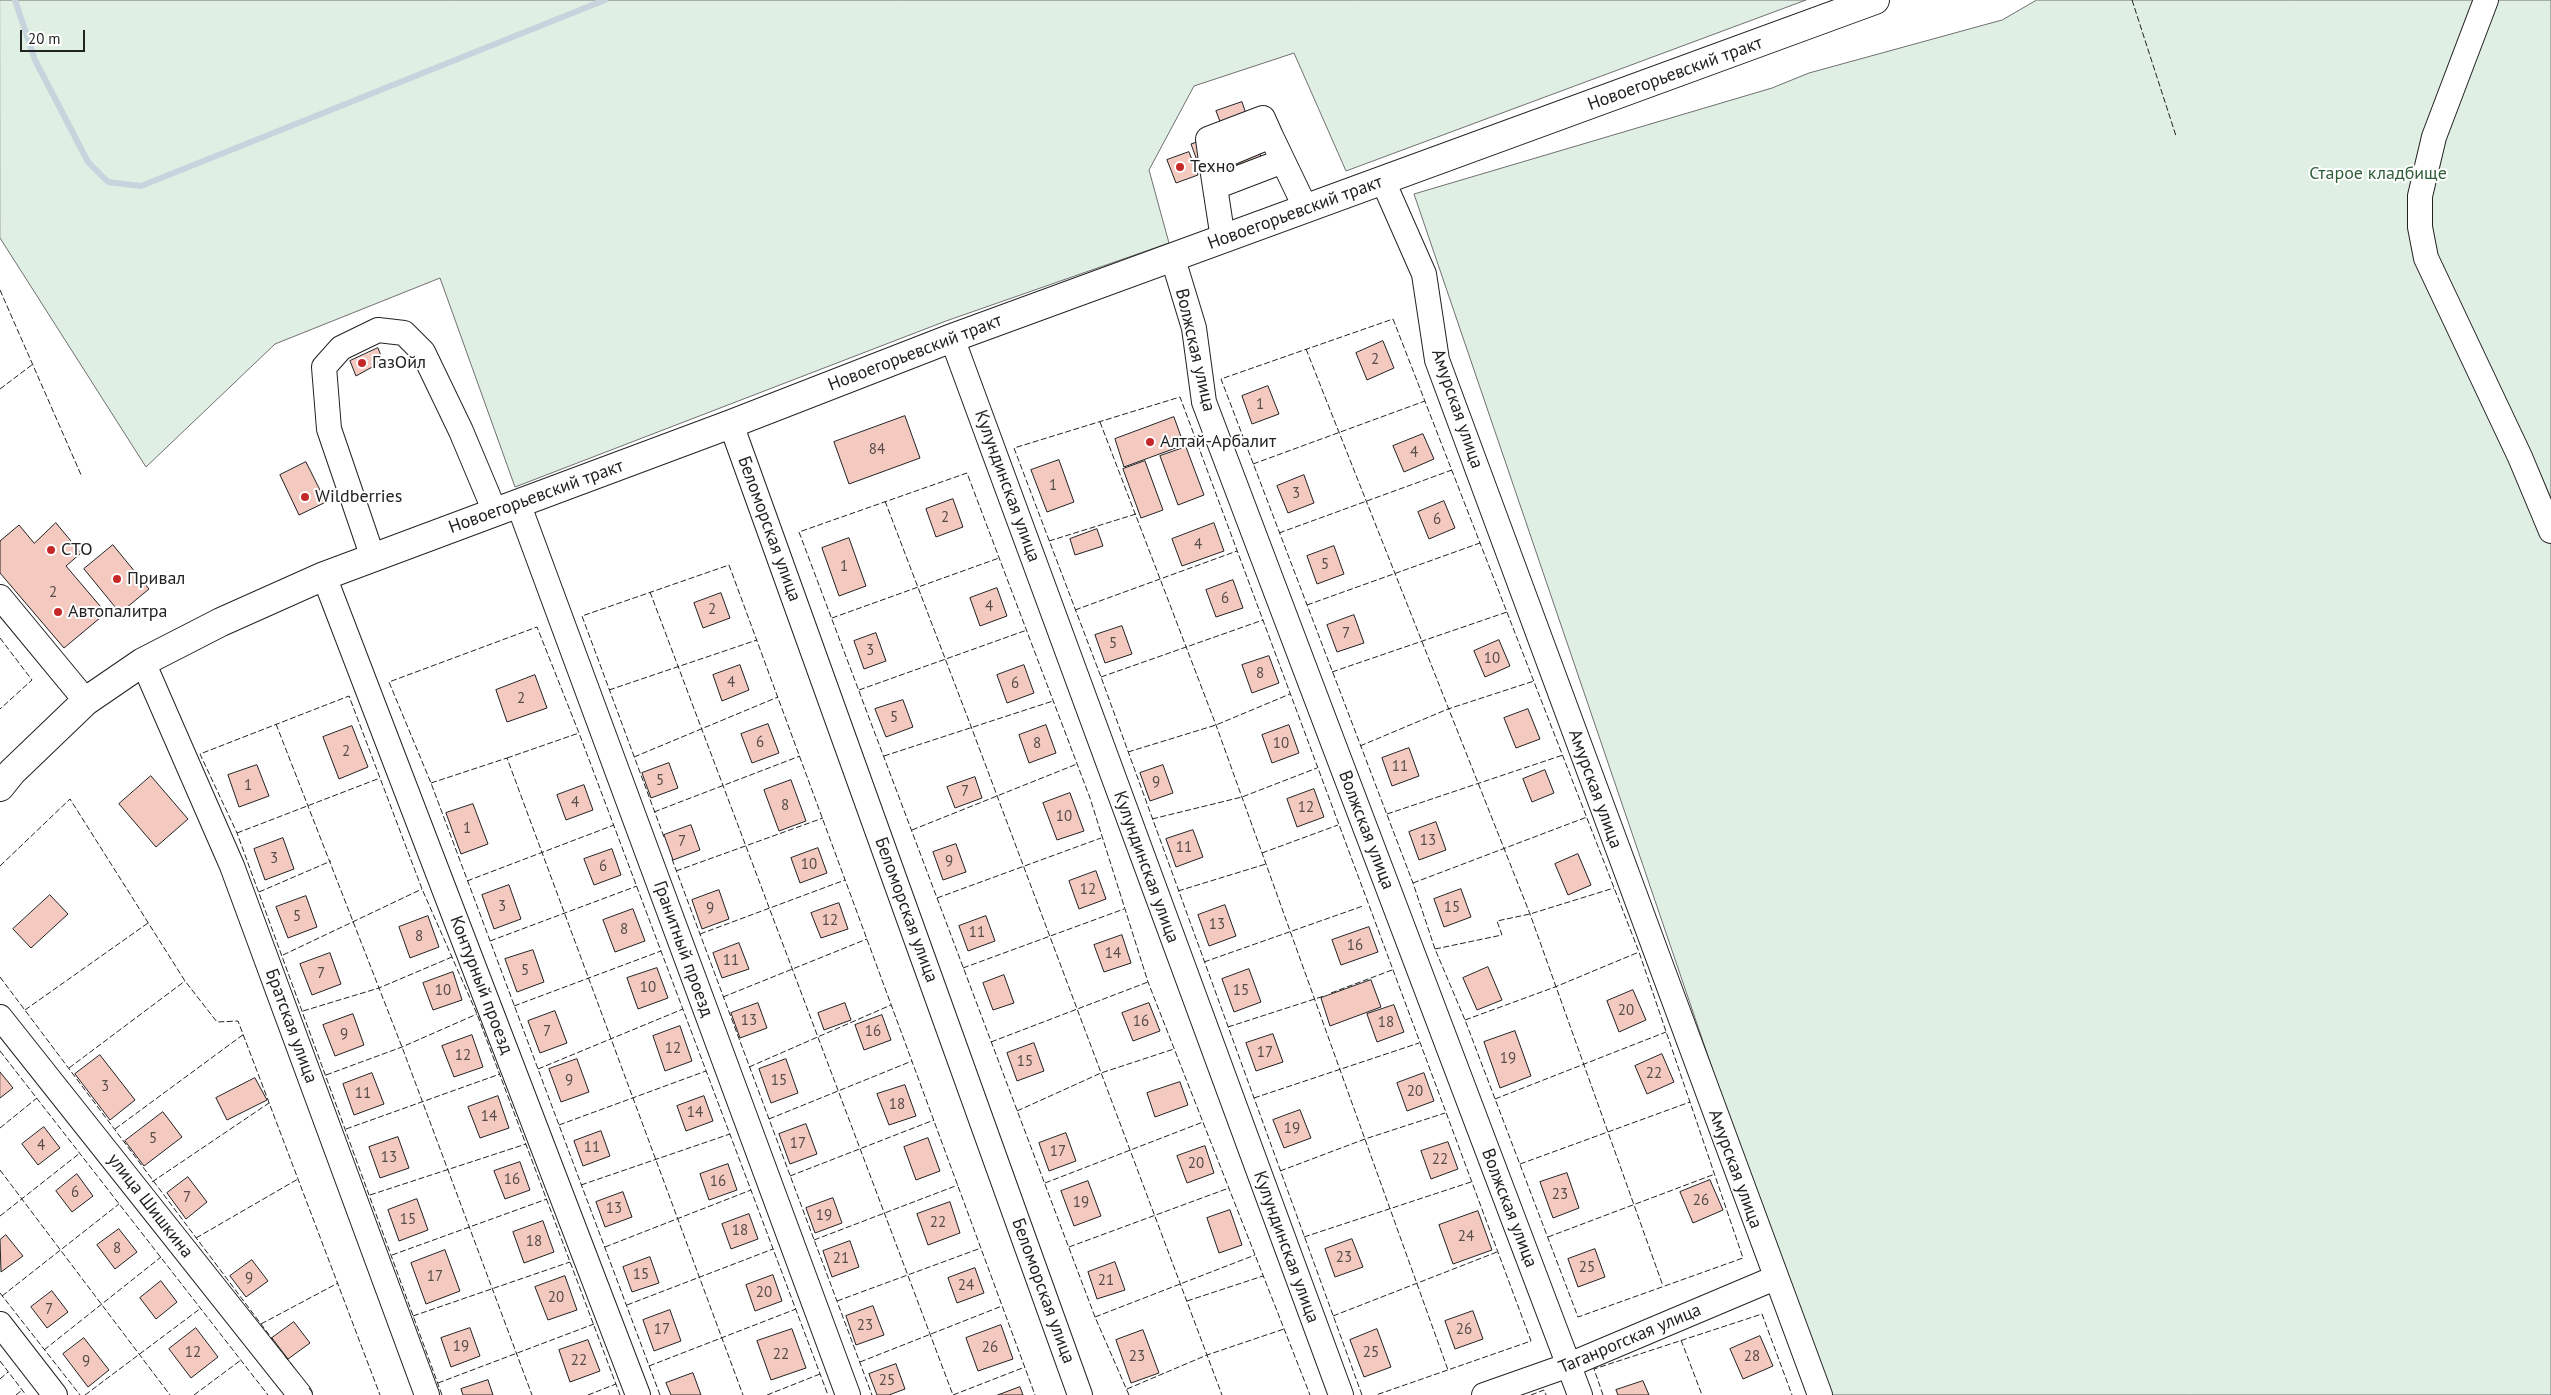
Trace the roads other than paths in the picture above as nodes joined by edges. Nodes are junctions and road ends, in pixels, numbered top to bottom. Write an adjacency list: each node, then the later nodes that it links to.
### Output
1 (1874, 0): 4 (main road, Новоегорьевский тракт)
2 (2486, 0): 12 (street)
3 (1283, 161): 5 (street); 5 (street); 6 (street)
4 (1383, 181): 6 (main road, Новоегорьевский тракт); 20 (street, Амурская улица)
5 (1215, 187): 7 (street)
6 (1306, 209): 7 (main road, Новоегорьевский тракт)
7 (1223, 239): 8 (main road, Новоегорьевский тракт)
8 (1172, 259): 9 (main road, Новоегорьевский тракт); 22 (street, Волжская улица)
9 (952, 338): 10 (main road, Новоегорьевский тракт); 29 (street, Кулундинская улица)
10 (732, 424): 11 (main road, Новоегорьевский тракт); 28 (street, Беломорская улица)
11 (507, 508): 13 (main road, Новоегорьевский тракт); 13 (street, Гранитный проезд); 27 (street, Гранитный проезд)
12 (2551, 531)
13 (373, 558): 14 (main road, Новоегорьевский тракт)
14 (324, 576): 16 (main road, Новоегорьевский тракт); 26 (street, Контурный проезд)
15 (0, 598): 17 (street)
16 (143, 662): 17 (main road, Новоегорьевский тракт); 25 (street, Братская улица)
17 (86, 701): 18 (main road, Новоегорьевский тракт)
18 (0, 787)
19 (0, 1016): 24 (street, улица Шишкина)
20 (1775, 1278): 22 (street, Таганрогская улица); 32 (street, Амурская улица)
21 (0, 1324): 23 (street)
22 (1569, 1366): 30 (street, Таганрогская улица); 31 (street, Волжская улица)
23 (55, 1395)
24 (300, 1395)
25 (427, 1395)
26 (638, 1395)
27 (848, 1395)
28 (1080, 1395)
29 (1341, 1395)
30 (1484, 1395)
31 (1580, 1395)
32 (1820, 1395)

